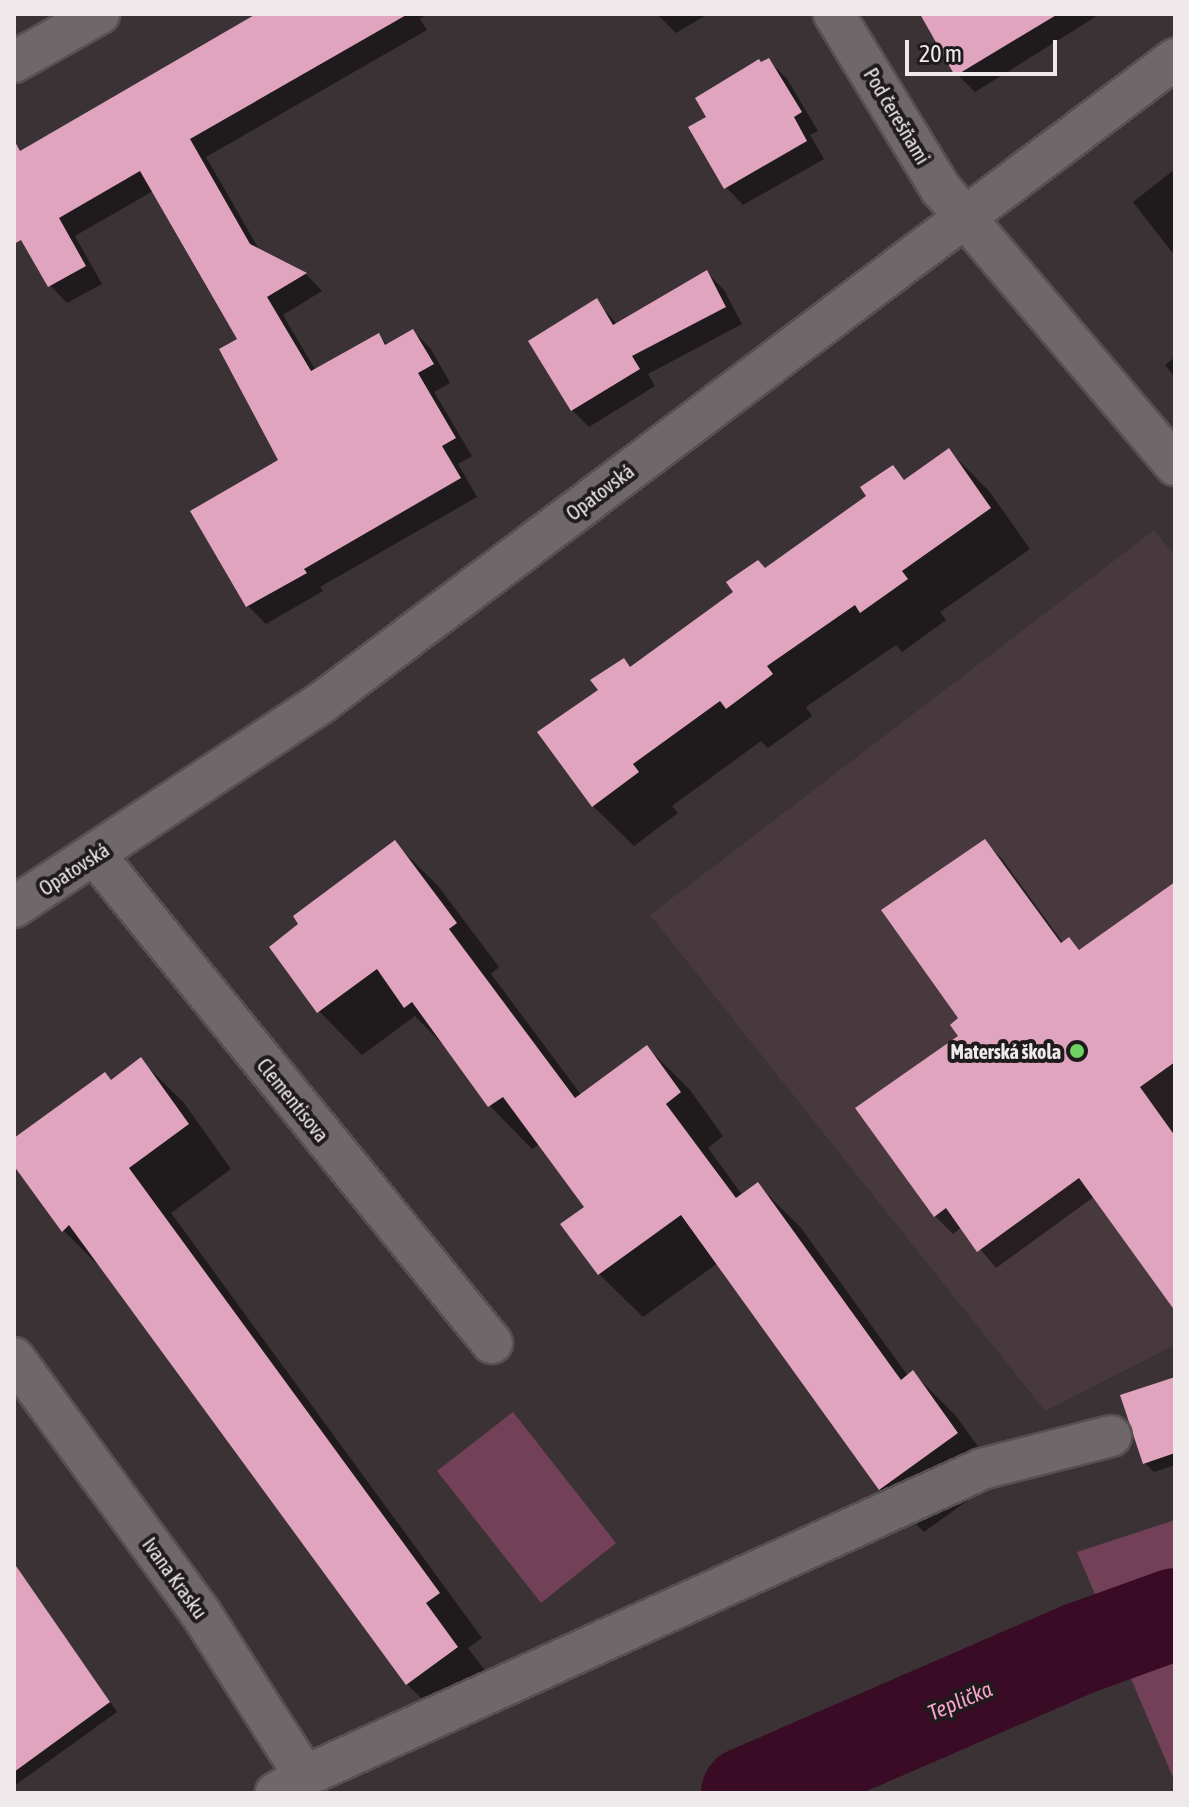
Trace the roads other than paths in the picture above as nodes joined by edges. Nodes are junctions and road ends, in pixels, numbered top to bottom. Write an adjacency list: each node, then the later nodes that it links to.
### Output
1 (99, 14): 4 (street)
2 (834, 14): 5 (street, Pod čerešňami)
3 (1175, 59): 5 (street, Opatovská)
4 (14, 62)
5 (963, 216): 6 (street, Pod čerešňami); 7 (street, Opatovská)
6 (1175, 465)
7 (95, 855): 8 (street, Opatovská); 9 (street, Clementisova)
8 (14, 907)
9 (492, 1343)
10 (14, 1358): 12 (street, Ivana Krasku)
11 (1111, 1436): 12 (street)
12 (290, 1785)

